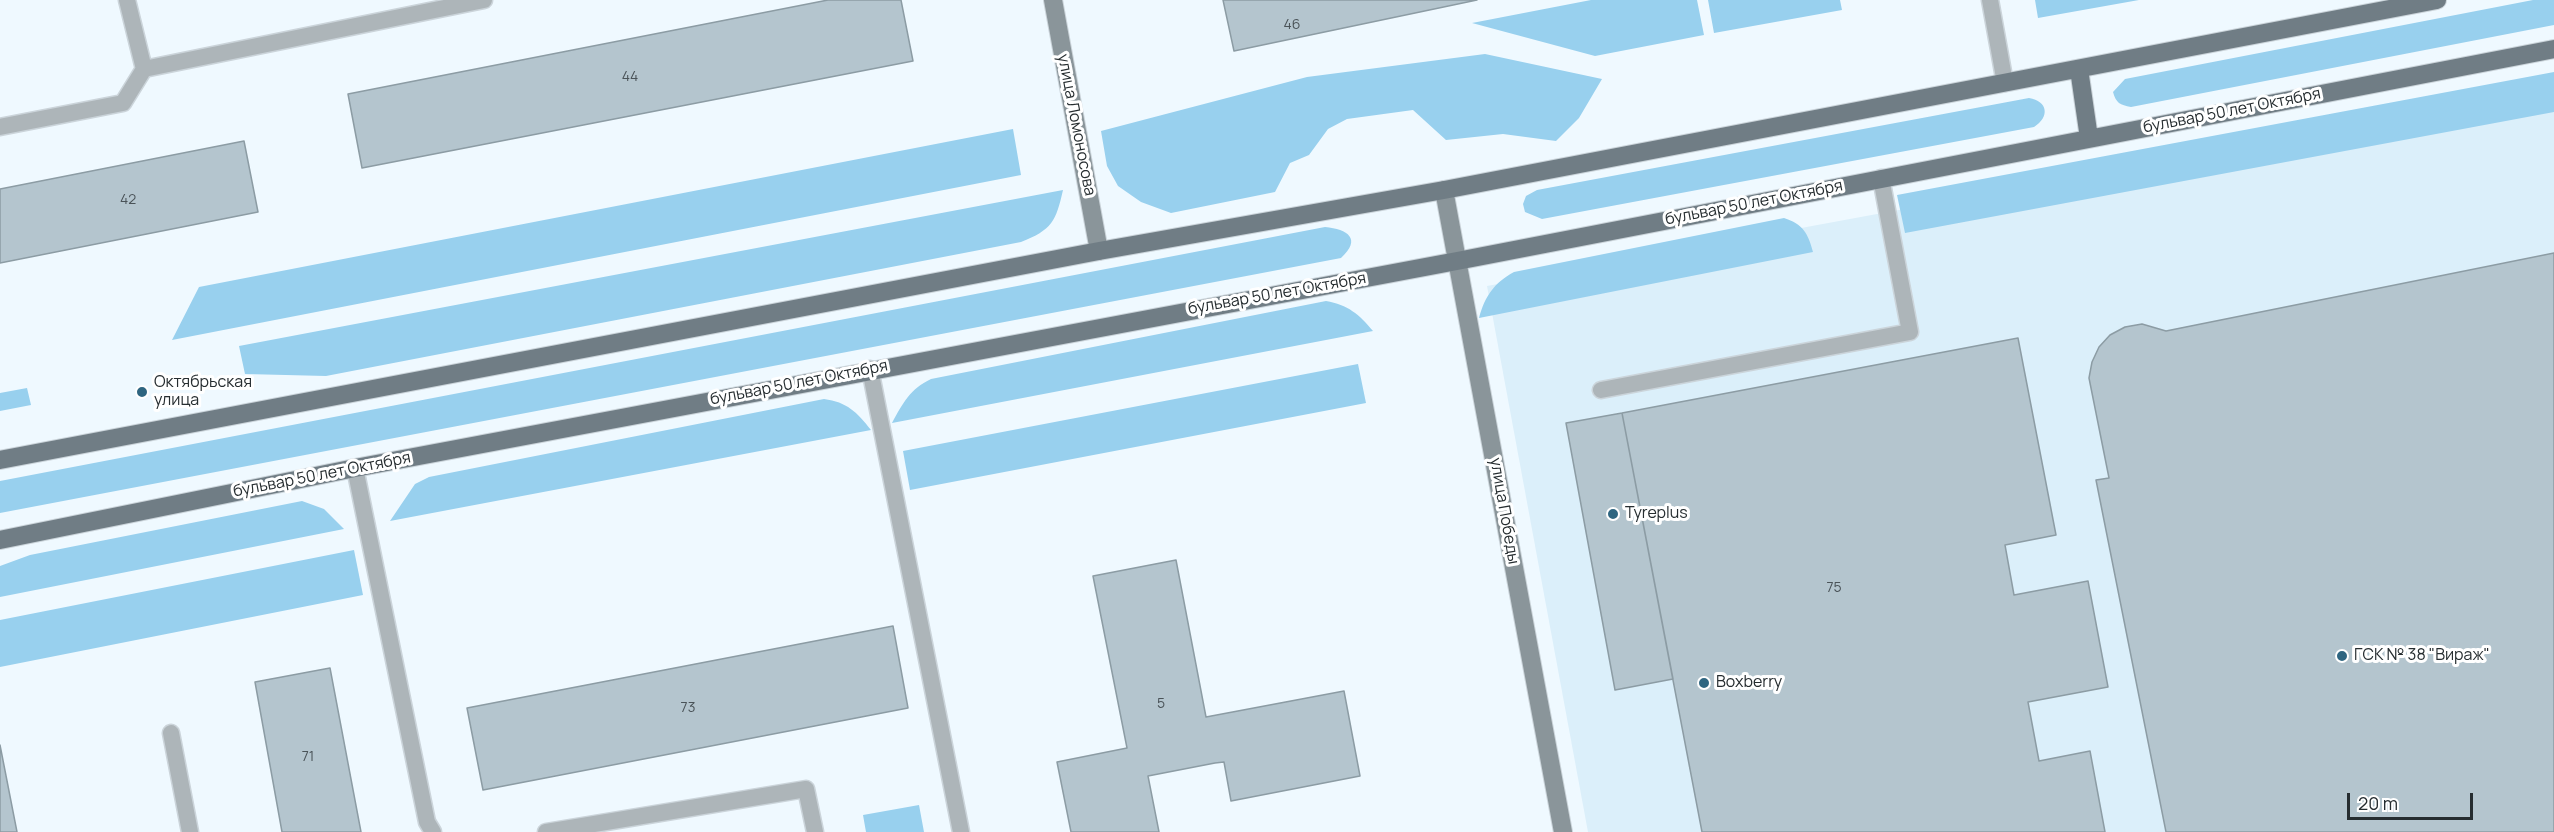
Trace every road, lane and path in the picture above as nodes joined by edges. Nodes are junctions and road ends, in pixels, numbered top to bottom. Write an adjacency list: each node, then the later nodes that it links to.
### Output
1 (127, 0): 7 (lane)
2 (484, 0): 7 (lane)
3 (1053, 0): 14 (main road, улица Ломоносова)
4 (1990, 0): 9 (lane)
5 (2437, 0): 8 (main road)
6 (2554, 49): 11 (main road, бульвар 50 лет Октября)
7 (144, 69): 10 (lane)
8 (2079, 69): 9 (main road); 11 (main road)
9 (2005, 83): 13 (main road)
10 (0, 127)
11 (2089, 138): 12 (main road, бульвар 50 лет Октября)
12 (1881, 178): 15 (main road, бульвар 50 лет Октября); 17 (lane)
13 (1444, 190): 14 (main road); 15 (main road, улица Победы)
14 (1100, 251): 18 (main road)
15 (1457, 261): 16 (main road, бульвар 50 лет Октября); 27 (main road, улица Победы)
16 (870, 369): 19 (main road, бульвар 50 лет Октября); 26 (lane)
17 (1601, 390)
18 (0, 460)
19 (355, 468): 20 (main road, бульвар 50 лет Октября); 23 (lane)
20 (0, 540)
21 (171, 734): 22 (lane)
22 (190, 832)
23 (433, 832)
24 (546, 832): 25 (lane)
25 (815, 832)
26 (961, 832)
27 (1563, 832)

